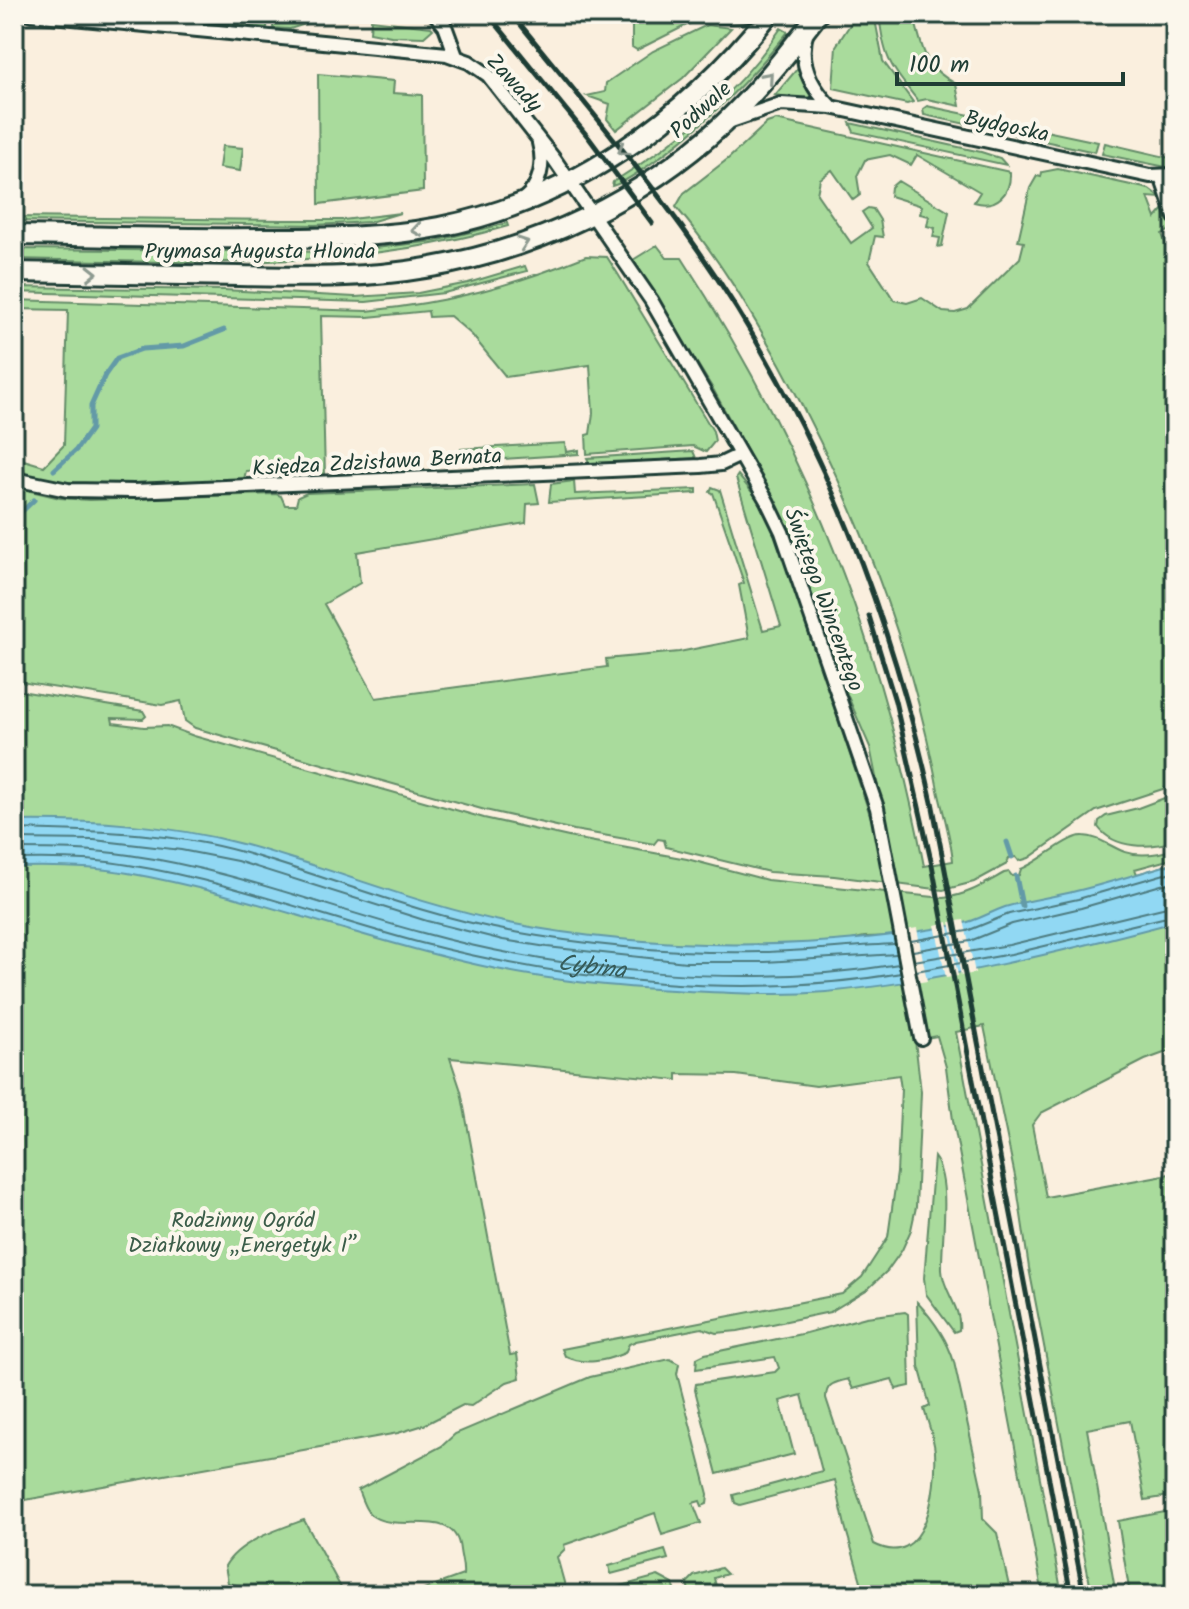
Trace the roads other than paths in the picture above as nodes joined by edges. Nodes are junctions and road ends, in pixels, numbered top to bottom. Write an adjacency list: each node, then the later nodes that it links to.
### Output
1 (31, 14): 5 (street, Zawady)
2 (435, 14): 5 (street)
3 (769, 14): 10 (main road, Podwale, one-way to 10)
4 (814, 19): 6 (street); 7 (main road, Podwale, one-way to 4)
5 (456, 56): 8 (street, Zawady)
6 (831, 107): 7 (street, Bydgoska); 9 (street, Bydgoska)
7 (722, 125): 12 (main road, Podwale)
8 (537, 137): 10 (street, Zawady); 11 (street, Zawady)
9 (1168, 176): 13 (street)
10 (569, 181): 11 (main road, Prymasa Augusta Hlonda); 12 (street, Zawady)
11 (513, 206): 14 (main road, Prymasa Augusta Hlonda, one-way to 14)
12 (593, 215): 15 (main road, Prymasa Augusta Hlonda, one-way to 12); 16 (street, Świętego Wincentego)
13 (1175, 217)
14 (14, 235)
15 (14, 272)
16 (740, 455): 17 (street, Księdza Zdzisława Bernata); 18 (street, Świętego Wincentego)
17 (14, 479)
18 (921, 1038)

